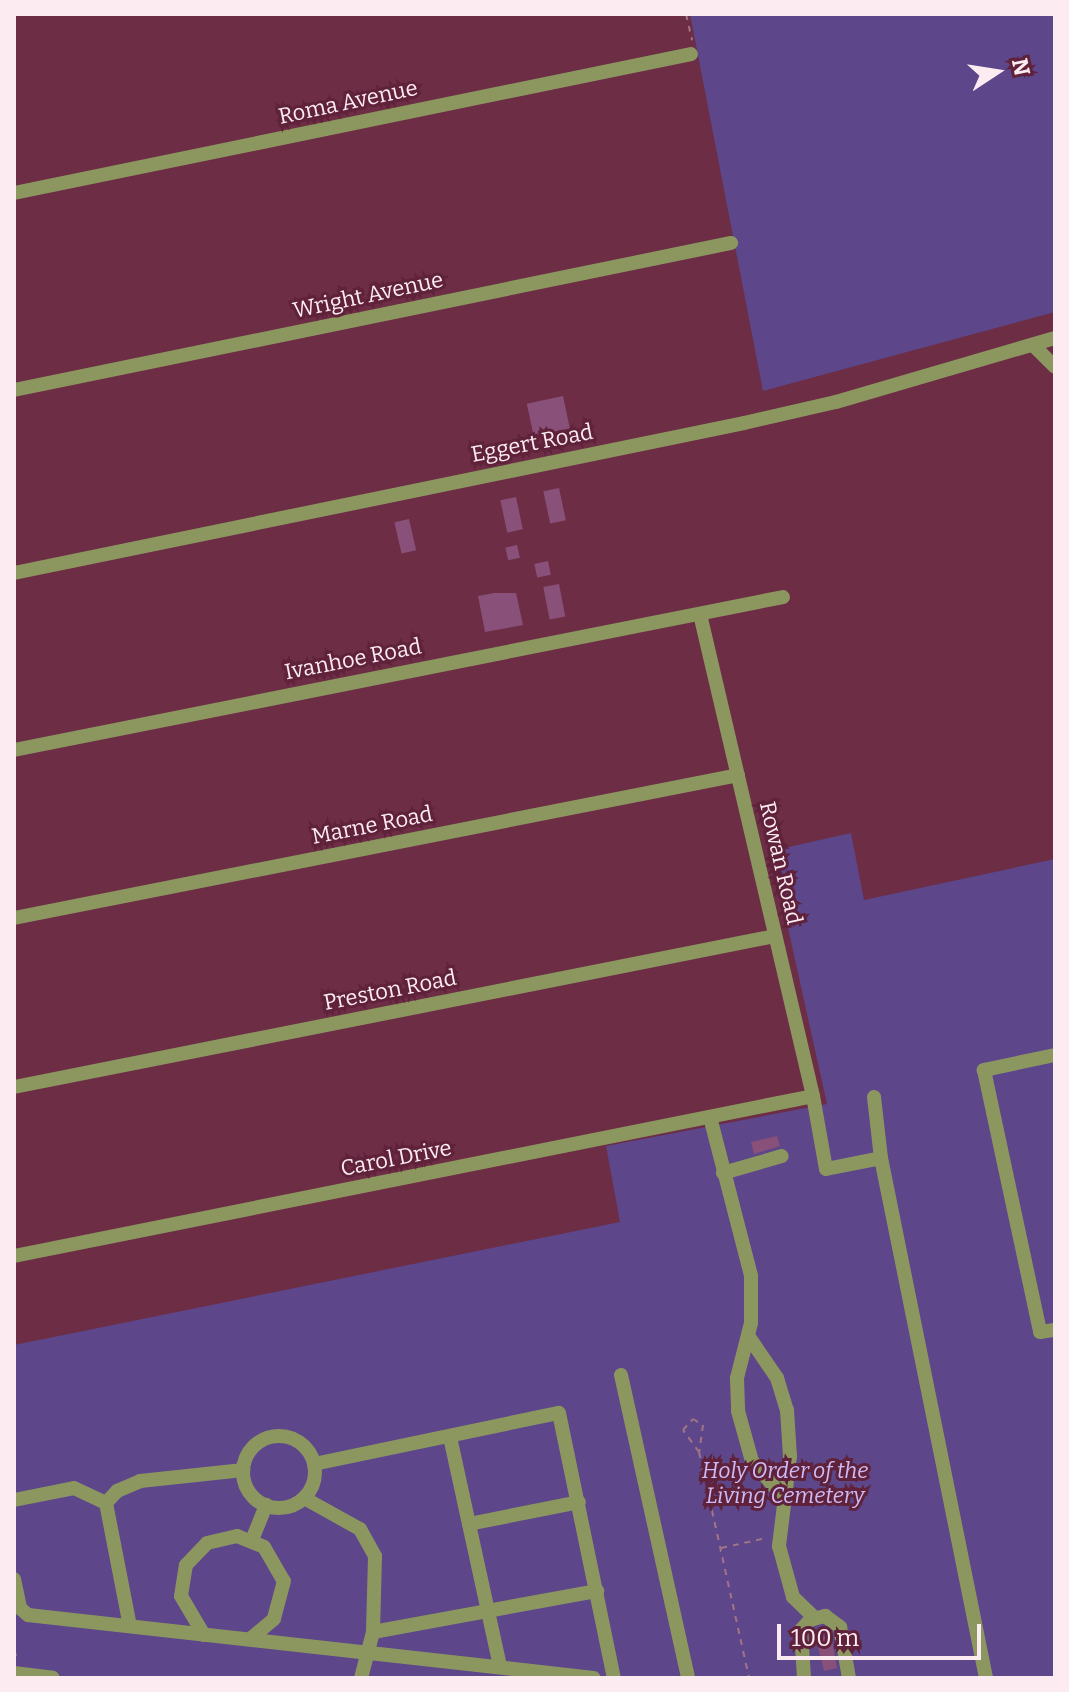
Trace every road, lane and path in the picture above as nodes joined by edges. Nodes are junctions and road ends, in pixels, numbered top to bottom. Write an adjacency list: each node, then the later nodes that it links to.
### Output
1 (686, 14): 2 (path)
2 (691, 54): 3 (street, Roma Avenue)
3 (14, 193)
4 (731, 243): 8 (street, Wright Avenue)
5 (1055, 338): 6 (street, Eggert Road)
6 (1033, 345): 7 (street); 9 (street, Eggert Road)
7 (1055, 367)
8 (14, 390)
9 (14, 573)
10 (783, 597): 11 (street, Ivanhoe Road)
11 (700, 614): 12 (street, Ivanhoe Road); 13 (street, Rowan Road)
12 (14, 750)
13 (738, 775): 14 (street, Marne Road); 15 (street, Rowan Road)
14 (14, 918)
15 (775, 936): 17 (street, Preston Road); 18 (street, Rowan Road)
16 (1055, 1055): 25 (street)
17 (14, 1087)
18 (813, 1096): 20 (street, Carol Drive); 22 (street, Rowan Road)
19 (874, 1097): 22 (street)
20 (710, 1117): 23 (street); 24 (street, Carol Drive)
21 (782, 1156): 23 (street)
22 (881, 1158): 65 (street)
23 (723, 1173): 26 (street)
24 (14, 1256)
25 (1055, 1330)
26 (749, 1337): 27 (street); 28 (street)
27 (760, 1357): 28 (street); 34 (street)
28 (742, 1363): 35 (street)
29 (621, 1375): 61 (street)
30 (450, 1437): 32 (street); 39 (street); 42 (street)
31 (699, 1452): 31 (path); 45 (path)
32 (314, 1464): 33 (street); 36 (street)
33 (243, 1470): 40 (street); 41 (street)
34 (787, 1475): 35 (street); 37 (street)
35 (769, 1481): 37 (street)
36 (304, 1498): 41 (street); 51 (street)
37 (784, 1498): 43 (street)
38 (14, 1500): 40 (street)
39 (579, 1502): 42 (street); 47 (street)
40 (106, 1503): 50 (street)
41 (266, 1505): 44 (street)
42 (469, 1524): 48 (street)
43 (779, 1538): 45 (path); 49 (street)
44 (252, 1540): 52 (street); 53 (street)
45 (720, 1548): 62 (path)
46 (14, 1579): 50 (street)
47 (597, 1591): 48 (street); 60 (street)
48 (489, 1611): 51 (street); 55 (street)
49 (815, 1618): 63 (street); 64 (street)
50 (130, 1626): 52 (street)
51 (373, 1632): 54 (street)
52 (204, 1635): 53 (street)
53 (251, 1638): 54 (street)
54 (368, 1653): 55 (street); 58 (street)
55 (500, 1667): 59 (street)
56 (14, 1673): 57 (street)
57 (53, 1678)
58 (361, 1678)
59 (594, 1678)
60 (614, 1678)
61 (688, 1678)
62 (749, 1678)
63 (804, 1678)
64 (849, 1678)
65 (986, 1678)

